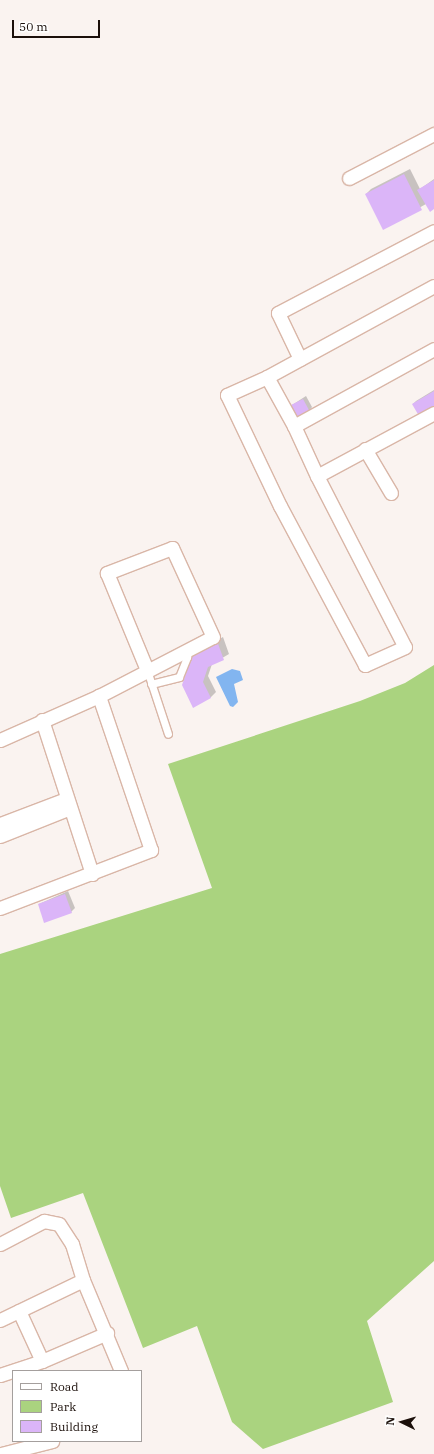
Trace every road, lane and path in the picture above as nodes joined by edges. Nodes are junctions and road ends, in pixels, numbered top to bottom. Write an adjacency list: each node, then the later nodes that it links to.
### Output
1 (434, 134): 2 (street)
2 (349, 178)
3 (434, 231): 6 (street)
4 (434, 286): 6 (street)
5 (434, 349): 9 (street)
6 (300, 359): 7 (street)
7 (267, 377): 9 (street); 11 (street)
8 (434, 413): 10 (street)
9 (294, 426): 11 (street)
10 (365, 449): 11 (street); 12 (street)
11 (317, 476)
12 (391, 493)
13 (185, 650): 14 (street); 14 (street); 15 (lane)
14 (147, 670): 15 (lane); 16 (street)
15 (151, 684): 18 (lane)
16 (99, 696): 17 (street); 23 (street)
17 (42, 720): 19 (street); 20 (street)
18 (168, 734)
19 (0, 740)
20 (68, 804): 21 (street); 22 (street); 23 (street)
21 (0, 824)
22 (0, 836)
23 (92, 874): 24 (street)
24 (0, 908)
25 (0, 1244): 26 (street)
26 (83, 1280): 27 (street); 29 (street)
27 (19, 1311): 28 (street); 30 (street)
28 (0, 1320)
29 (107, 1333): 30 (street); 32 (street)
30 (42, 1361): 31 (street)
31 (17, 1370)
32 (121, 1370)
33 (12, 1372): 34 (street)
34 (0, 1376)
35 (48, 1442): 36 (street)
36 (2, 1454)

